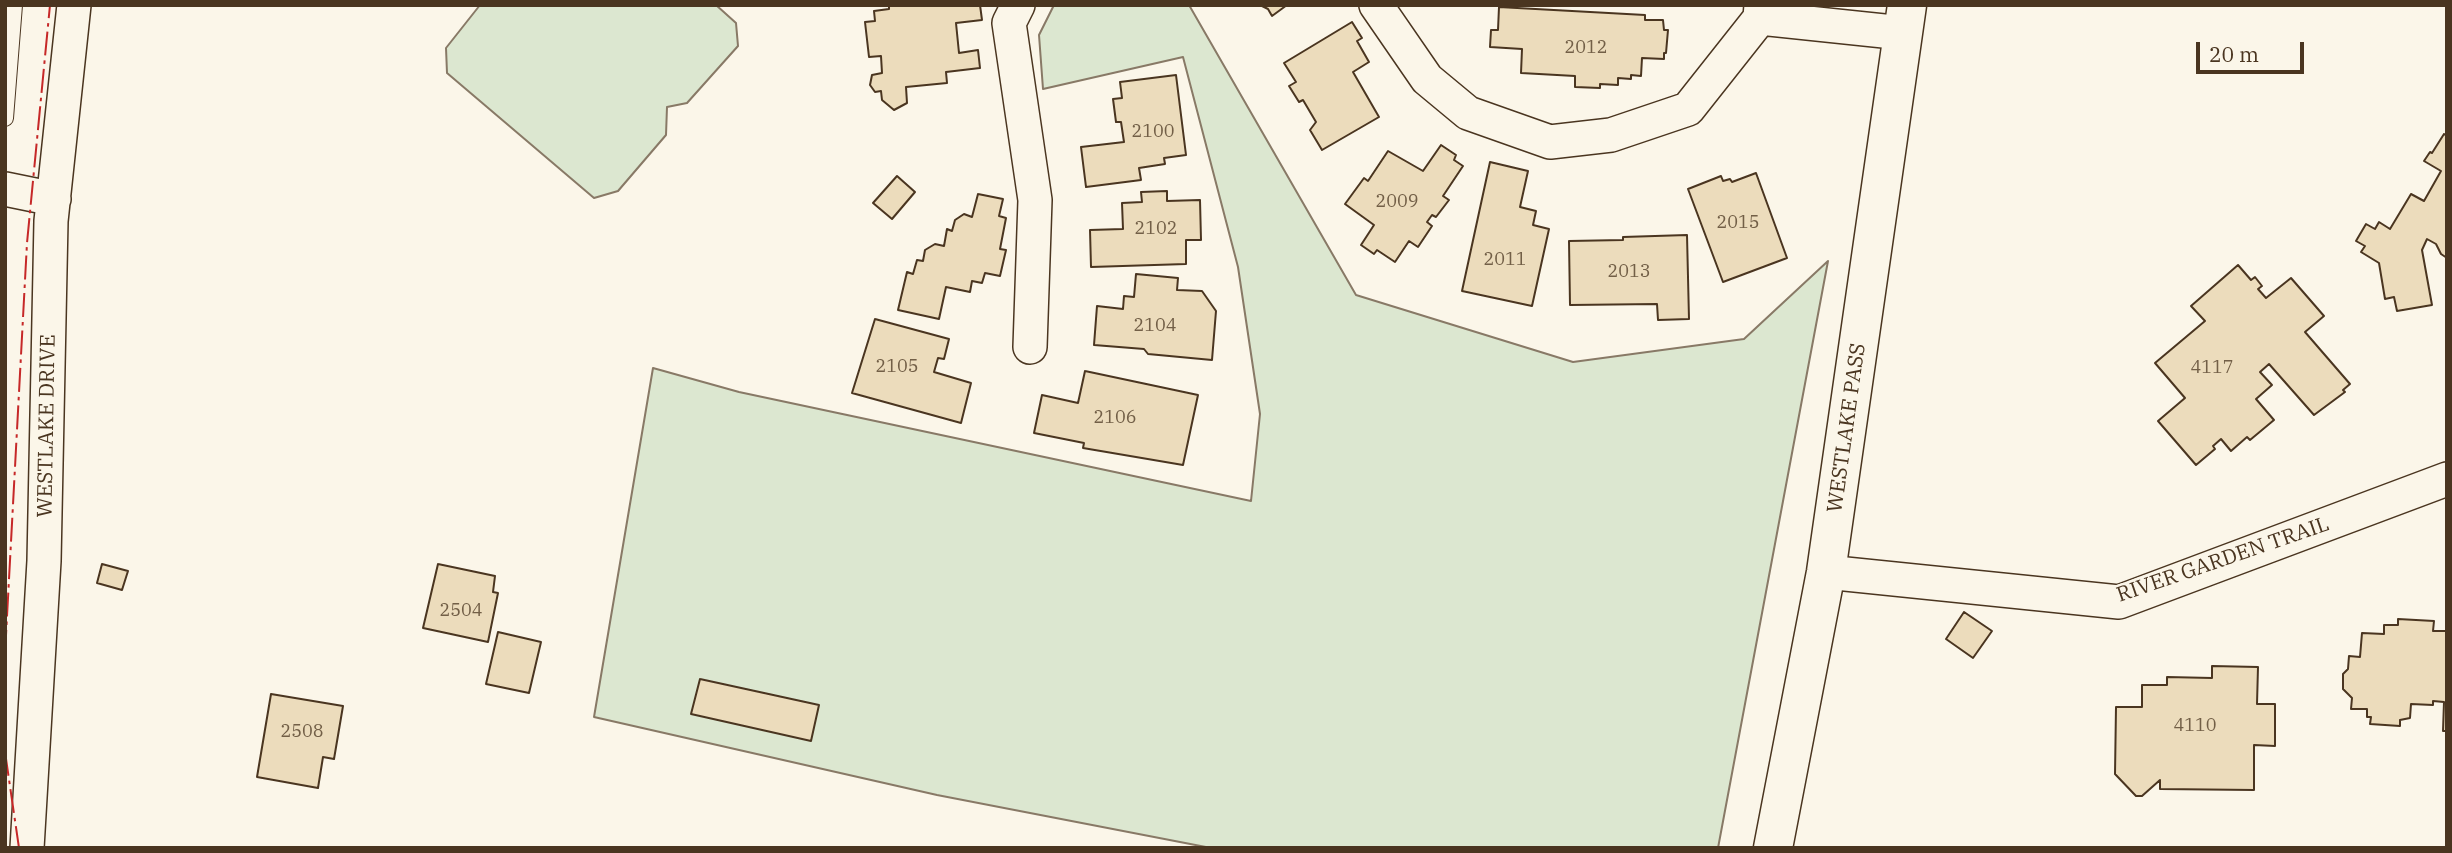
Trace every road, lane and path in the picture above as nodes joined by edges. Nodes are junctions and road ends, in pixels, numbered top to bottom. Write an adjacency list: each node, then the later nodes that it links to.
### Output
1 (14, 5): 7 (lane)
2 (74, 5): 9 (street, WESTLAKE DRIVE)
3 (1018, 5): 10 (street)
4 (1376, 5): 5 (street)
5 (1760, 12): 6 (street)
6 (1905, 19): 12 (street, WESTLAKE PASS)
7 (5, 118)
8 (5, 189): 9 (street)
9 (54, 200): 13 (street, WESTLAKE DRIVE)
10 (1031, 347)
11 (2447, 479): 12 (street, RIVER GARDEN TRAIL)
12 (1826, 572): 14 (street, WESTLAKE PASS)
13 (27, 848)
14 (1773, 848)

